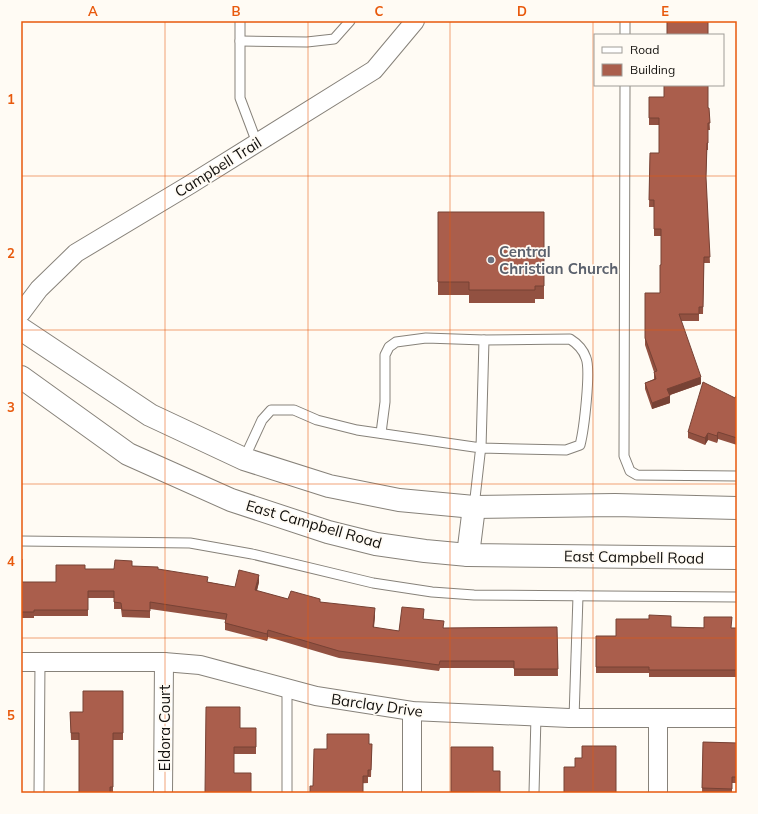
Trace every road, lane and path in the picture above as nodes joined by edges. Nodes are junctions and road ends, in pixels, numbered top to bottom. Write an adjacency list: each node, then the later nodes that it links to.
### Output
1 (240, 21): 6 (lane)
2 (350, 21): 6 (lane)
3 (415, 21): 8 (street, Campbell Trail)
4 (625, 21): 5 (lane)
5 (625, 34)
6 (240, 41): 8 (lane)
7 (625, 86): 16 (lane)
8 (257, 143): 9 (street, Campbell Trail)
9 (21, 313)
10 (21, 329): 15 (main road)
11 (484, 340): 13 (lane); 14 (lane); 14 (lane)
12 (21, 377): 20 (main road, East Campbell Road)
13 (381, 433): 14 (lane); 15 (lane)
14 (481, 448): 17 (lane)
15 (244, 459): 17 (main road)
16 (737, 476)
17 (474, 507): 18 (main road); 20 (main road)
18 (737, 508)
19 (21, 541): 22 (lane)
20 (468, 555): 21 (main road, East Campbell Road)
21 (737, 558)
22 (578, 596): 23 (lane); 30 (lane)
23 (737, 597)
24 (21, 662): 25 (street, Barclay Drive)
25 (40, 662): 26 (street, Barclay Drive); 33 (lane)
26 (164, 662): 27 (street, Barclay Drive); 34 (street, Eldora Court)
27 (288, 688): 28 (street, Barclay Drive); 35 (lane)
28 (412, 711): 29 (street, Barclay Drive); 36 (street)
29 (536, 716): 30 (street, Barclay Drive); 37 (lane)
30 (574, 718): 31 (street, Barclay Drive)
31 (658, 718): 32 (street, Barclay Drive); 38 (street)
32 (737, 718)
33 (39, 793)
34 (164, 793)
35 (287, 793)
36 (412, 793)
37 (534, 793)
38 (658, 793)

